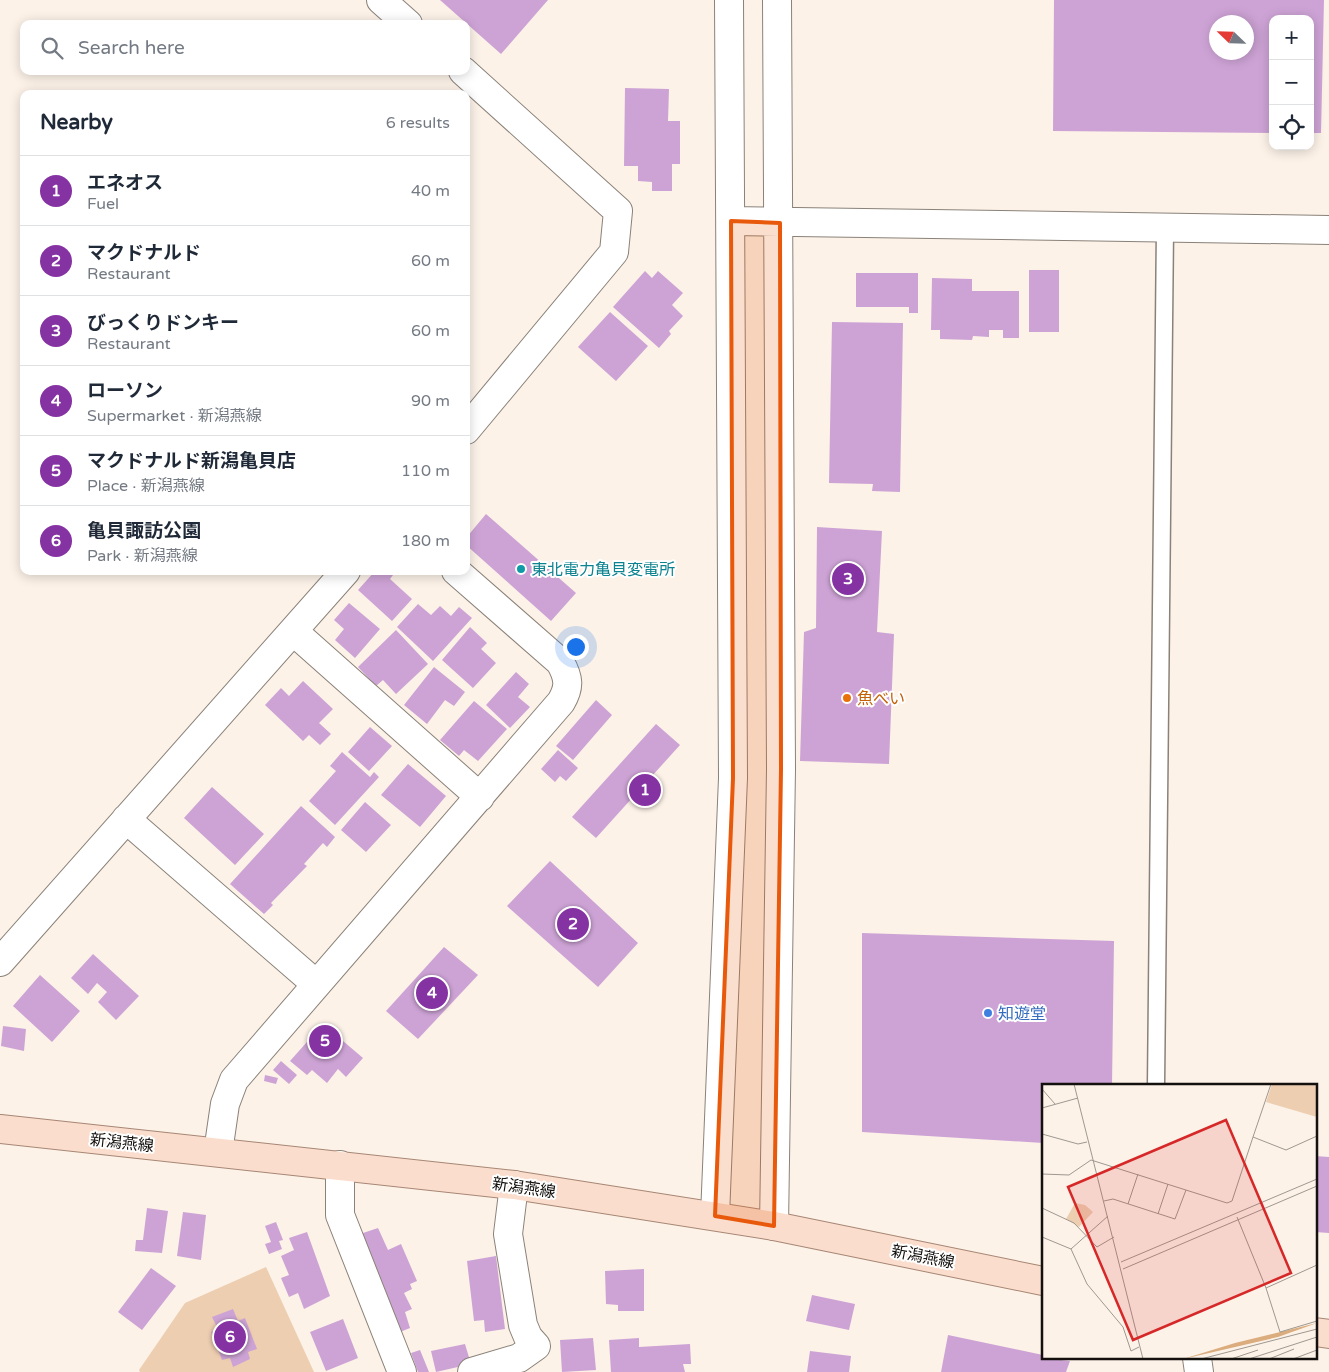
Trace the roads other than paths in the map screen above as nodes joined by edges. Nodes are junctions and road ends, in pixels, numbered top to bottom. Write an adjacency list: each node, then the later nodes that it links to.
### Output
1 (381, 0): 4 (street)
2 (729, 0): 6 (street)
3 (777, 0): 7 (street)
4 (404, 20)
5 (467, 75): 10 (street)
6 (731, 221): 7 (street); 23 (street)
7 (780, 223): 8 (street); 24 (street)
8 (1165, 228): 9 (street); 18 (lane)
9 (1329, 230)
10 (470, 425)
11 (342, 575): 13 (street)
12 (461, 575): 14 (street)
13 (293, 631): 14 (street); 15 (street)
14 (480, 796): 17 (street)
15 (126, 819): 16 (street); 17 (street)
16 (0, 962)
17 (316, 984): 20 (street)
18 (1156, 1084)
19 (0, 1129): 20 (main road, 新潟燕線)
20 (218, 1152): 21 (main road, 新潟燕線)
21 (340, 1165): 22 (main road, 新潟燕線); 28 (street)
22 (514, 1185): 23 (main road, 新潟燕線); 29 (street)
23 (715, 1216): 24 (main road, 新潟燕線)
24 (774, 1226): 25 (main road, 新潟燕線)
25 (1042, 1281)
26 (1316, 1332): 27 (main road)
27 (1329, 1334)
28 (402, 1372)
29 (472, 1372)

